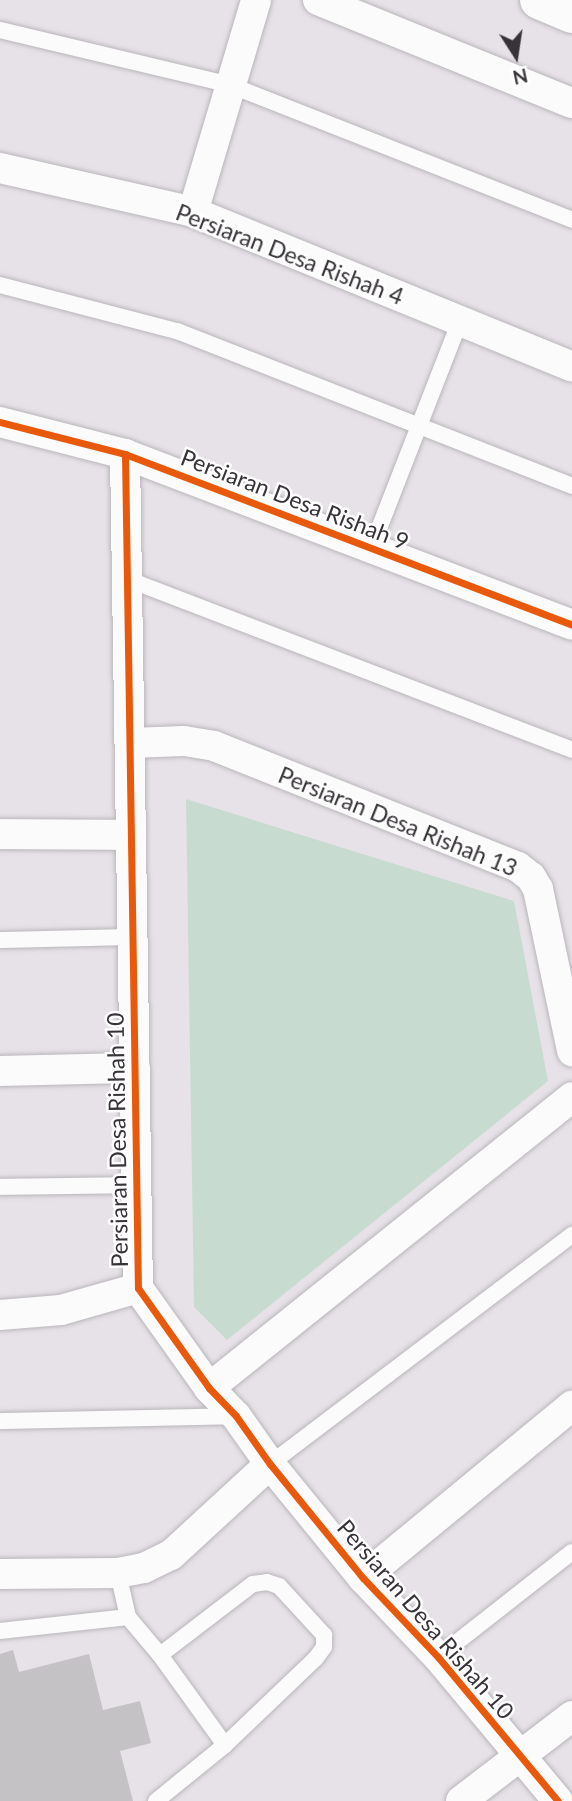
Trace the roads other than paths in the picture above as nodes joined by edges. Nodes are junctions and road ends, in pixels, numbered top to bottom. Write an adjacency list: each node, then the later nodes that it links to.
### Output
1 (256, 0): 6 (street)
2 (318, 0): 7 (street)
3 (539, 0): 4 (main road)
4 (572, 14)
5 (0, 30): 6 (lane)
6 (230, 85): 9 (street); 10 (lane)
7 (572, 103)
8 (0, 168): 9 (street, Persiaran Desa Rishah 4)
9 (193, 212): 12 (street, Persiaran Desa Rishah 4)
10 (572, 220)
11 (0, 285): 15 (lane)
12 (460, 321): 13 (street, Persiaran Desa Rishah 4); 15 (lane)
13 (572, 367)
14 (0, 422): 16 (street, Persiaran Desa Rishah 9)
15 (419, 426): 17 (lane); 18 (lane)
16 (125, 454): 18 (street, Persiaran Desa Rishah 9); 19 (street, Persiaran Desa Rishah 10)
17 (572, 486)
18 (371, 549): 20 (street, Persiaran Desa Rishah 9)
19 (127, 579): 21 (street, Persiaran Desa Rishah 10); 22 (lane)
20 (572, 625)
21 (130, 743): 24 (street, Persiaran Desa Rishah 10); 27 (street, Persiaran Desa Rishah 13)
22 (572, 750)
23 (0, 834): 24 (street)
24 (131, 835): 25 (street, Persiaran Desa Rishah 10)
25 (133, 937): 26 (lane); 28 (street, Persiaran Desa Rishah 10)
26 (0, 940)
27 (572, 1051)
28 (135, 1068): 29 (street); 31 (street, Persiaran Desa Rishah 10)
29 (0, 1070)
30 (572, 1097): 36 (street)
31 (136, 1185): 32 (lane); 34 (street, Persiaran Desa Rishah 10)
32 (0, 1186)
33 (572, 1235): 40 (lane)
34 (138, 1289): 35 (street); 36 (street, Persiaran Desa Rishah 10)
35 (0, 1315)
36 (209, 1388): 38 (street, Persiaran Desa Rishah 10)
37 (572, 1406): 44 (street)
38 (236, 1416): 39 (lane); 40 (street, Persiaran Desa Rishah 10)
39 (0, 1421)
40 (270, 1464): 42 (street); 44 (street, Persiaran Desa Rishah 10)
41 (572, 1552): 48 (lane)
42 (118, 1573): 43 (street); 45 (lane)
43 (0, 1574)
44 (363, 1578): 48 (street, Persiaran Desa Rishah 10)
45 (128, 1617): 46 (lane); 47 (lane)
46 (0, 1631)
47 (160, 1655): 50 (lane); 50 (lane)
48 (438, 1657): 51 (street, Persiaran Desa Rishah 10)
49 (572, 1716): 51 (street)
50 (225, 1745): 52 (lane)
51 (519, 1757): 53 (street); 54 (street, Persiaran Desa Rishah 10)
52 (156, 1801)
53 (461, 1801)
54 (558, 1801)

